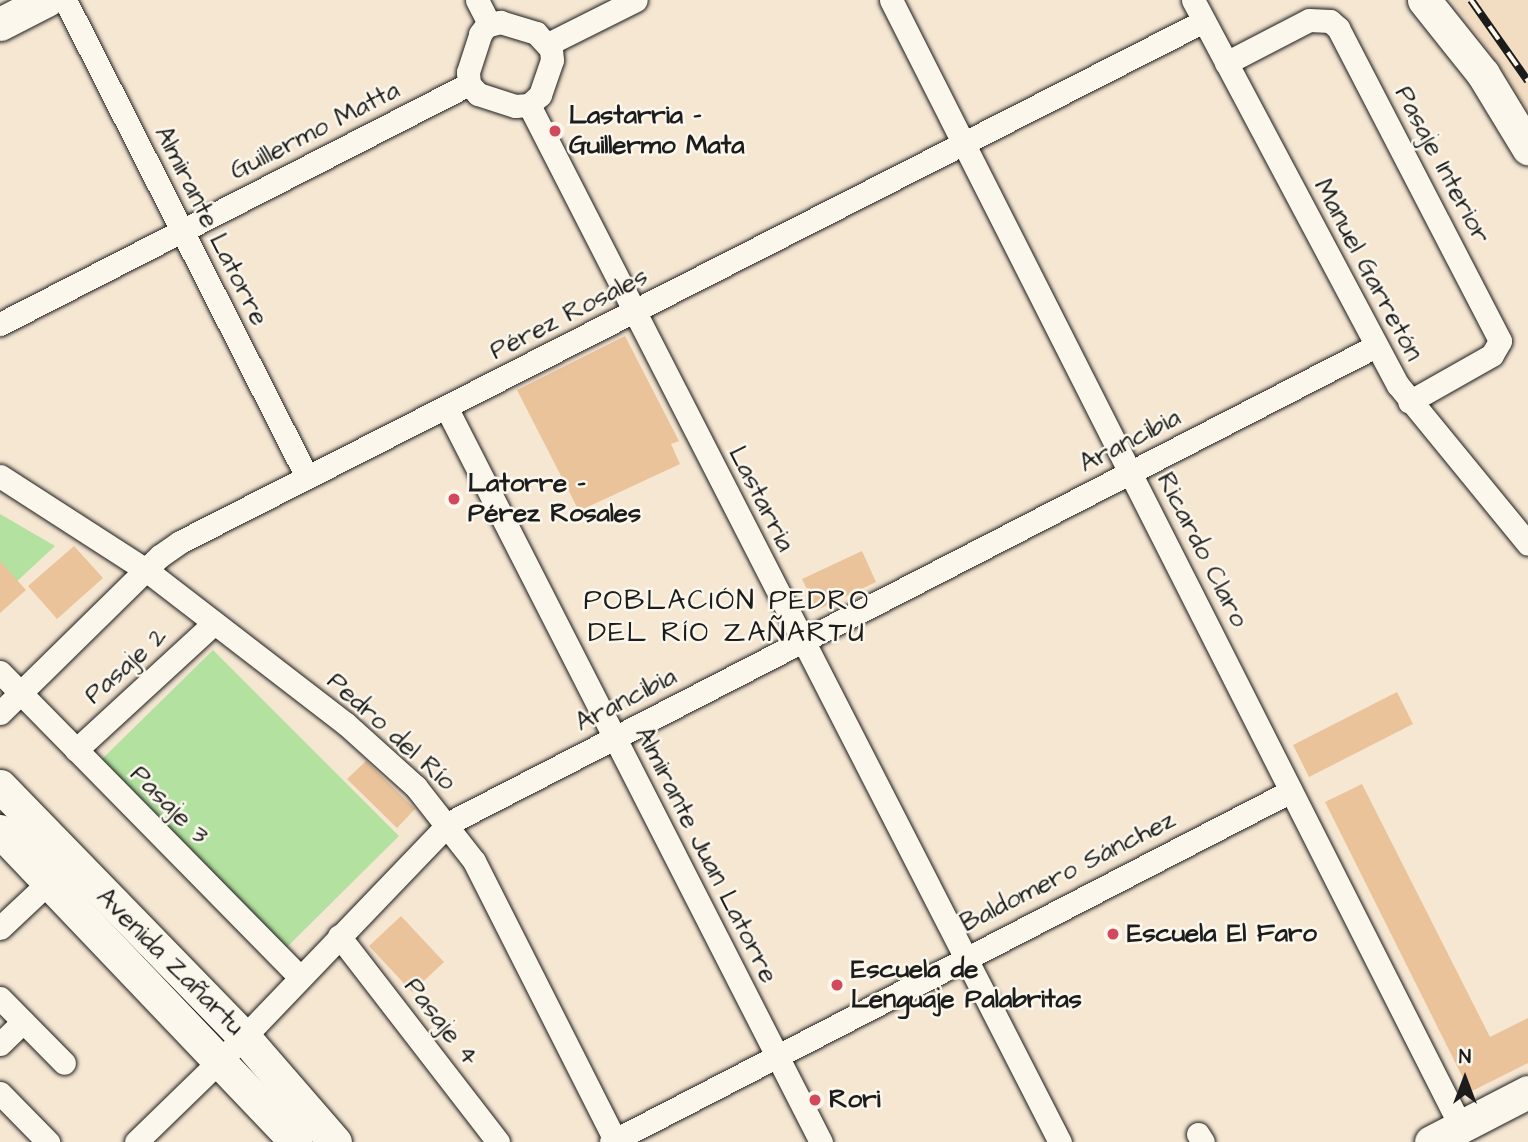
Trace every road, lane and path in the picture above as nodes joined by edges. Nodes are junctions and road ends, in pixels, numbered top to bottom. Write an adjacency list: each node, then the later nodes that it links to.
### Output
1 (47, 0): 9 (street)
2 (65, 0): 17 (street, Almirante Latorre)
3 (477, 0): 10 (street)
4 (636, 0): 11 (street)
5 (891, 0): 15 (street, Ricardo Claro)
6 (1193, 0): 8 (street, Manuel Garretón)
7 (1424, 0): 16 (street)
8 (1204, 21): 12 (street, Manuel Garretón); 15 (street, Pérez Rosales)
9 (0, 24)
10 (489, 24): 11 (street); 13 (street)
11 (548, 44): 14 (street)
12 (1226, 63): 20 (street, Manuel Garretón); 21 (street, Pasaje Interior)
13 (469, 84): 14 (street); 17 (street, Guillermo Matta)
14 (529, 105): 18 (street, Lastarria)
15 (965, 144): 18 (street, Pérez Rosales); 23 (street, Ricardo Claro)
16 (1528, 148)
17 (182, 231): 19 (street, Guillermo Matta); 25 (street, Almirante Latorre)
18 (634, 312): 22 (street, Pérez Rosales); 29 (street, Lastarria)
19 (0, 324)
20 (1376, 346): 21 (street, Manuel Garretón); 23 (street, Arancibia)
21 (1409, 402): 26 (street, Manuel Garretón)
22 (446, 407): 25 (street, Pérez Rosales); 33 (street, Almirante Juan Latorre)
23 (1131, 472): 29 (street, Arancibia); 36 (street, Ricardo Claro)
24 (0, 476): 27 (street, Pedro del Río)
25 (307, 477): 27 (street, Pérez Rosales)
26 (1528, 544)
27 (146, 570): 28 (street, Pedro del Río); 31 (street, Pérez Rosales)
28 (214, 623): 34 (street, Pasaje 2); 37 (street, Pedro del Río)
29 (803, 641): 33 (street, Arancibia); 42 (street, Lastarria)
30 (0, 672): 31 (street, Pasaje 3)
31 (20, 694): 32 (street, Pérez Rosales); 34 (street, Pasaje 3)
32 (0, 713)
33 (614, 738): 37 (street, Arancibia); 48 (street, Almirante Juan Latorre)
34 (76, 750): 43 (street, Pasaje 3)
35 (0, 786): 46 (street, Avenida Zañartu)
36 (1291, 790): 42 (street, Baldomero Sánchez); 53 (street, Ricardo Claro)
37 (449, 823): 41 (street, Arancibia); 54 (street, Pedro del Río)
38 (0, 831): 39 (street, Avenida Zañartu)
39 (49, 881): 40 (street); 49 (street, Avenida Zañartu)
40 (0, 928)
41 (339, 936): 43 (street, Arancibia); 59 (street, Pasaje 4)
42 (965, 956): 48 (street, Baldomero Sánchez); 61 (street, Lastarria)
43 (300, 978): 46 (street, Arancibia)
44 (0, 998): 45 (street)
45 (23, 1022): 47 (street); 50 (street)
46 (244, 1037): 49 (street, Arancibia); 58 (street, Avenida Zañartu)
47 (0, 1044)
48 (776, 1054): 54 (street, Baldomero Sánchez); 60 (street, Almirante Juan Latorre)
49 (220, 1061): 56 (street, Arancibia); 57 (street, Avenida Zañartu)
50 (64, 1063)
51 (1528, 1092): 53 (street)
52 (0, 1093): 55 (street)
53 (1442, 1138)
54 (614, 1141)
55 (48, 1142)
56 (136, 1142)
57 (296, 1142)
58 (335, 1142)
59 (498, 1142)
60 (821, 1142)
61 (1060, 1142)

